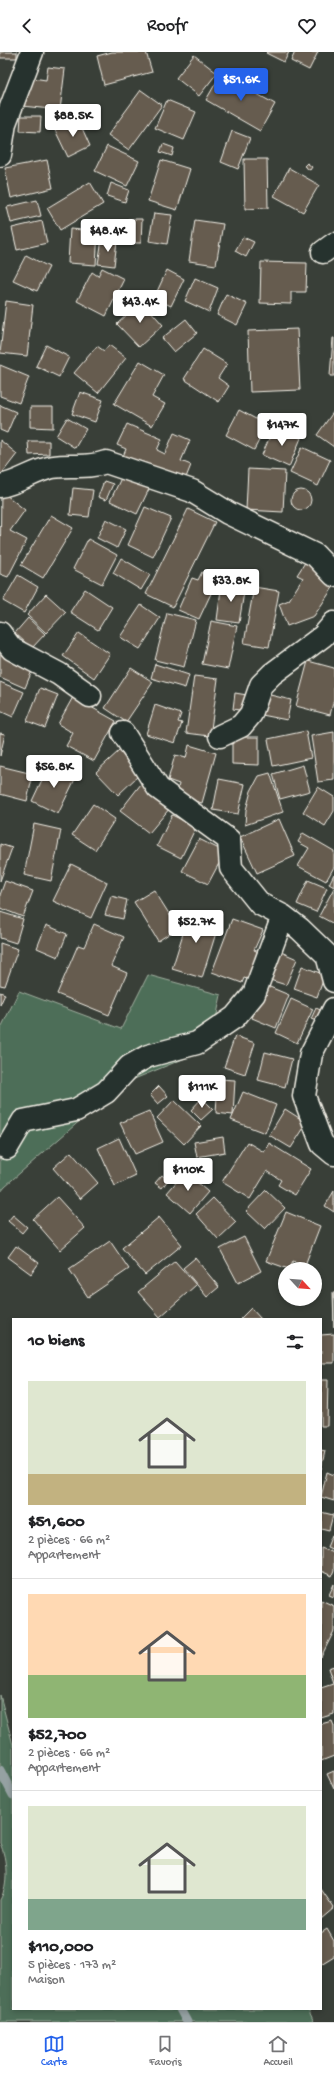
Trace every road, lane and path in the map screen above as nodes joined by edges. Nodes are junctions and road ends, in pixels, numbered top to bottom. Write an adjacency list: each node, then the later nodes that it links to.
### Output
1 (32, 52): 2 (street)
2 (0, 155)
3 (0, 486): 4 (street)
4 (334, 575)
5 (334, 623): 9 (street)
6 (0, 633): 7 (street)
7 (90, 696)
8 (123, 733): 10 (street)
9 (220, 736)
10 (282, 916): 11 (street); 13 (street)
11 (334, 981)
12 (334, 1009): 14 (street)
13 (7, 1148)
14 (334, 1154)

